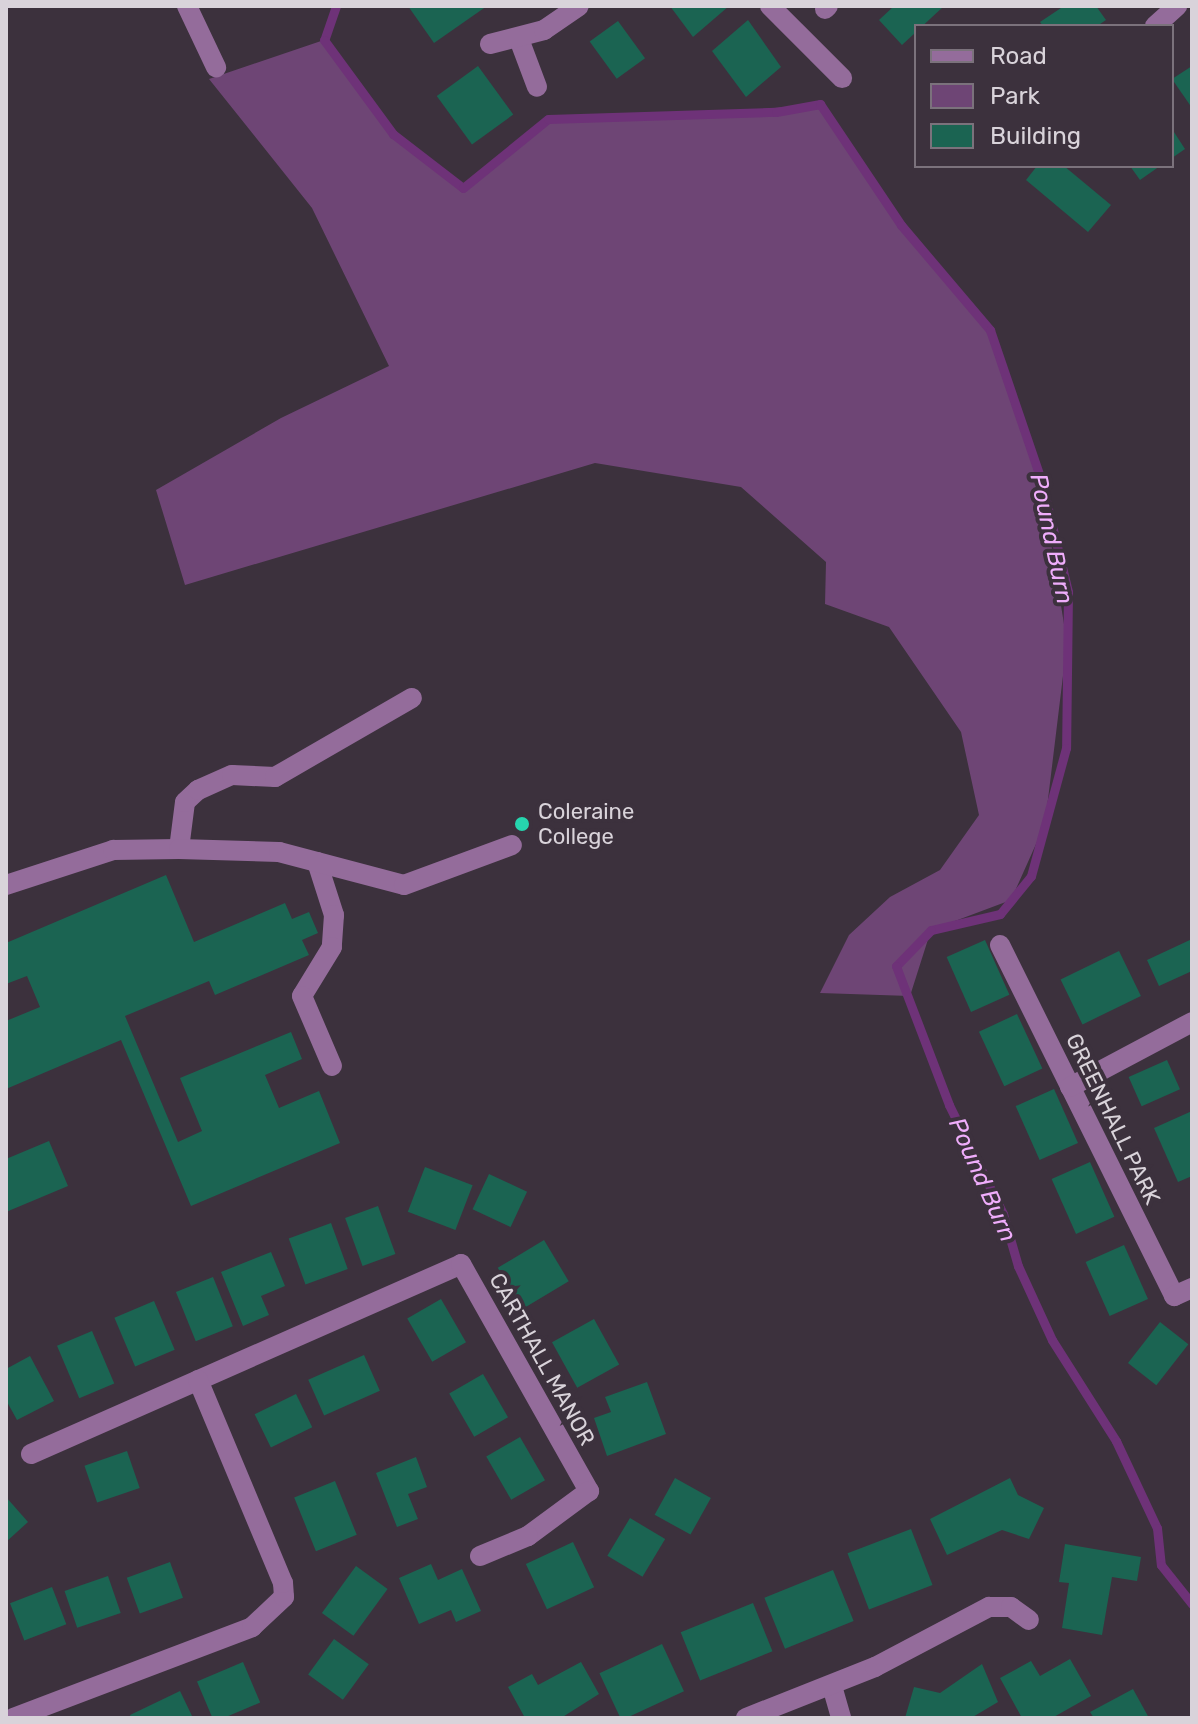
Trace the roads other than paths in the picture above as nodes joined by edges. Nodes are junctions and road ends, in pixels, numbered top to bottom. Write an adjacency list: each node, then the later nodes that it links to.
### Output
1 (187, 6): 8 (street)
2 (579, 6): 6 (street)
3 (770, 6): 9 (street)
4 (1177, 6): 5 (street)
5 (1157, 24)
6 (519, 39): 7 (street); 10 (street)
7 (490, 44)
8 (216, 67)
9 (842, 78)
10 (537, 87)
11 (412, 698): 13 (street)
12 (512, 845): 14 (street)
13 (179, 849): 14 (street); 15 (street)
14 (317, 862): 18 (street)
15 (6, 885)
16 (1000, 945): 19 (street, GREENHALL PARK)
17 (1192, 1022): 19 (street)
18 (332, 1066)
19 (1070, 1087): 20 (street, GREENHALL PARK)
20 (1192, 1288)
21 (198, 1380): 22 (street, CARTHALL MANOR); 23 (street, CARTHALL MANOR); 26 (street)
22 (31, 1454)
23 (480, 1556)
24 (1029, 1620): 25 (street)
25 (832, 1686): 27 (street); 28 (street)
26 (13, 1718)
27 (746, 1718)
28 (841, 1718)

